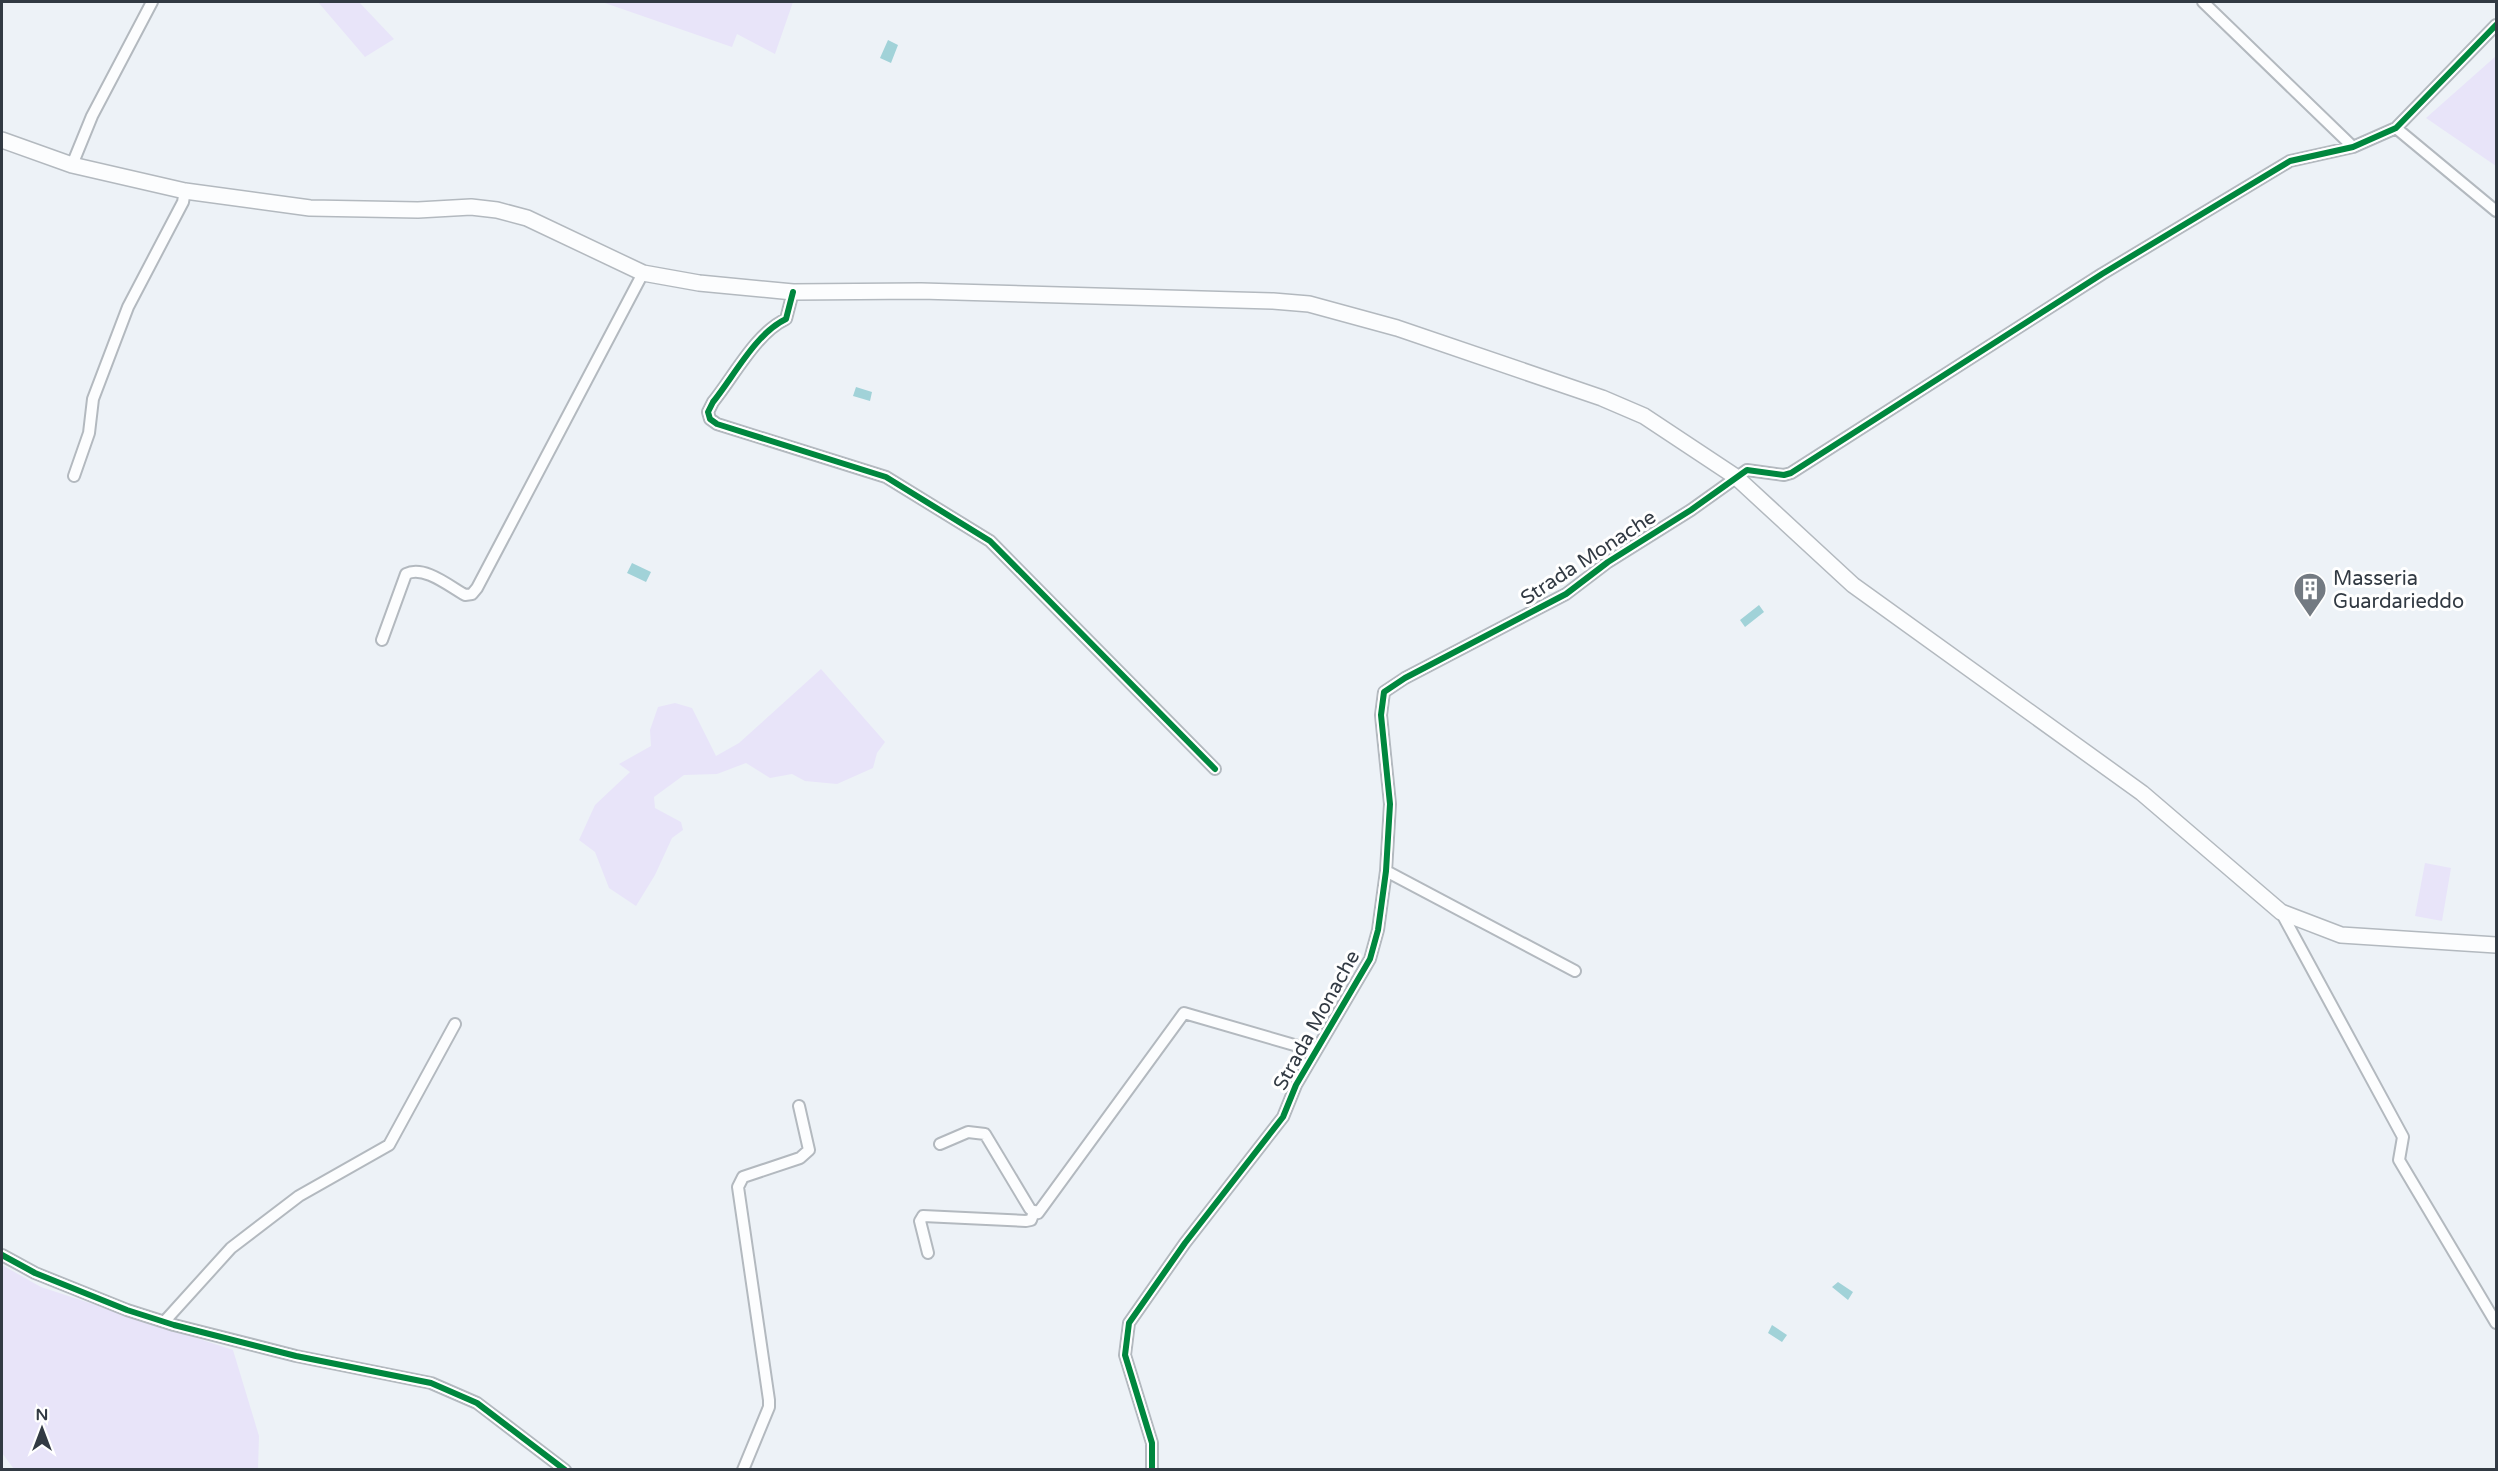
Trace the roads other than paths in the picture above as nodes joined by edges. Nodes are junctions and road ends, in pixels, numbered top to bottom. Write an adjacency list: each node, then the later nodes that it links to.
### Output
1 (152, 2): 7 (street)
2 (2203, 2): 6 (street)
3 (2496, 25): 4 (street)
4 (2396, 128): 6 (street); 9 (street)
5 (2, 140): 7 (main road)
6 (2353, 147): 13 (street)
7 (72, 165): 8 (main road)
8 (185, 191): 10 (main road); 12 (street)
9 (2496, 211)
10 (643, 273): 11 (main road); 14 (street)
11 (793, 292): 13 (main road); 15 (street)
12 (74, 476)
13 (1736, 477): 16 (street, Strada Monache); 17 (main road)
14 (382, 640)
15 (1215, 769)
16 (1386, 871): 19 (street); 21 (street, Strada Monache)
17 (2281, 912): 18 (main road); 28 (street)
18 (2496, 945)
19 (1575, 971)
20 (455, 1024): 27 (street)
21 (1315, 1051): 24 (street); 31 (street, Strada Monache)
22 (799, 1106): 30 (street)
23 (940, 1144): 24 (street)
24 (1034, 1212): 25 (street)
25 (928, 1253)
26 (2, 1255): 27 (street)
27 (164, 1322): 29 (street)
28 (2496, 1323)
29 (565, 1470)
30 (743, 1470)
31 (1152, 1470)

